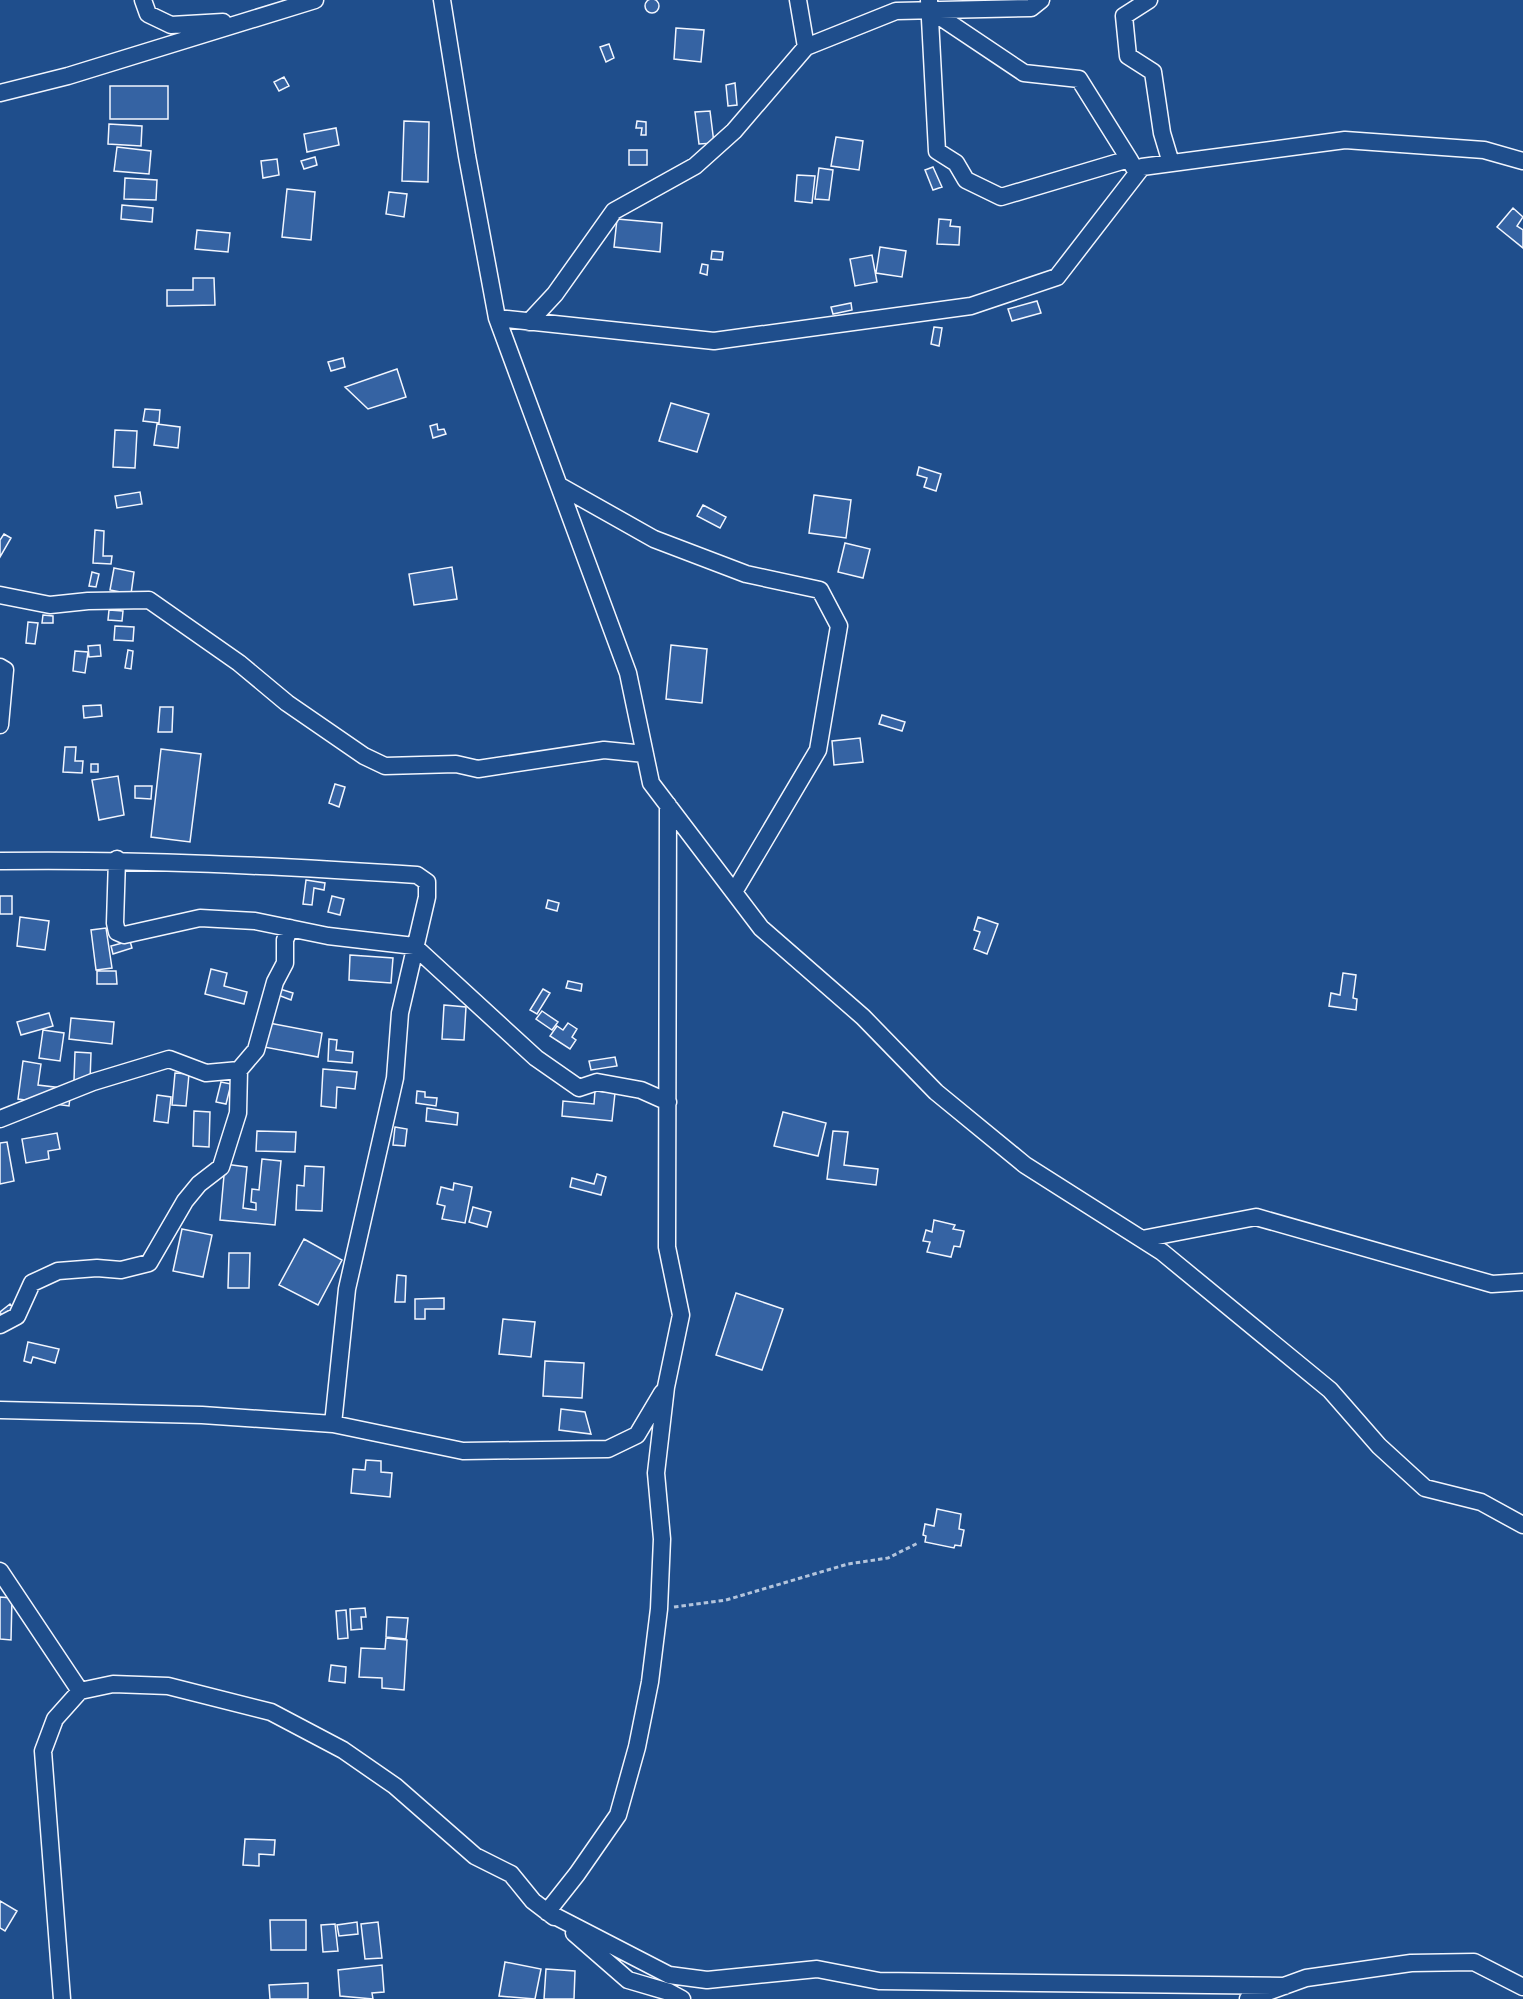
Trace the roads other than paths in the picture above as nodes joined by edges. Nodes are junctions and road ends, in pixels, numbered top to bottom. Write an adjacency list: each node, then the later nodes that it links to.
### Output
1 (143, 0): 8 (street)
2 (315, 0): 8 (street)
3 (442, 0): 14 (street)
4 (798, 0): 9 (street)
5 (1041, 0): 7 (street)
6 (1149, 0): 12 (street)
7 (930, 5): 9 (street); 13 (street); 13 (street)
8 (238, 22): 10 (street)
9 (806, 47): 15 (street)
10 (0, 93)
11 (1523, 161): 12 (street)
12 (1171, 163): 13 (street)
13 (1133, 166): 15 (street)
14 (497, 318): 15 (street); 16 (street)
15 (529, 322)
16 (560, 486): 20 (street); 24 (street)
17 (0, 595): 20 (street)
18 (0, 667): 19 (street)
19 (0, 725)
20 (645, 754): 21 (street)
21 (668, 805): 24 (street); 28 (street)
22 (117, 859): 23 (street); 25 (street); 26 (street)
23 (0, 861)
24 (734, 892): 30 (street)
25 (290, 928): 26 (street); 27 (street)
26 (414, 946): 28 (street); 35 (street)
27 (239, 1070): 29 (street); 32 (street)
28 (668, 1102): 33 (street)
29 (0, 1119)
30 (1142, 1239): 31 (street); 36 (street)
31 (1523, 1282)
32 (0, 1325)
33 (666, 1387): 35 (street); 39 (street)
34 (0, 1410): 35 (street)
35 (333, 1424)
36 (1523, 1525)
37 (0, 1571): 38 (street)
38 (80, 1691): 39 (street); 42 (street)
39 (547, 1912): 40 (street); 43 (street)
40 (1285, 1986): 41 (street); 44 (street)
41 (1523, 1987)
42 (62, 1999)
43 (682, 1999)
44 (1248, 1999)

